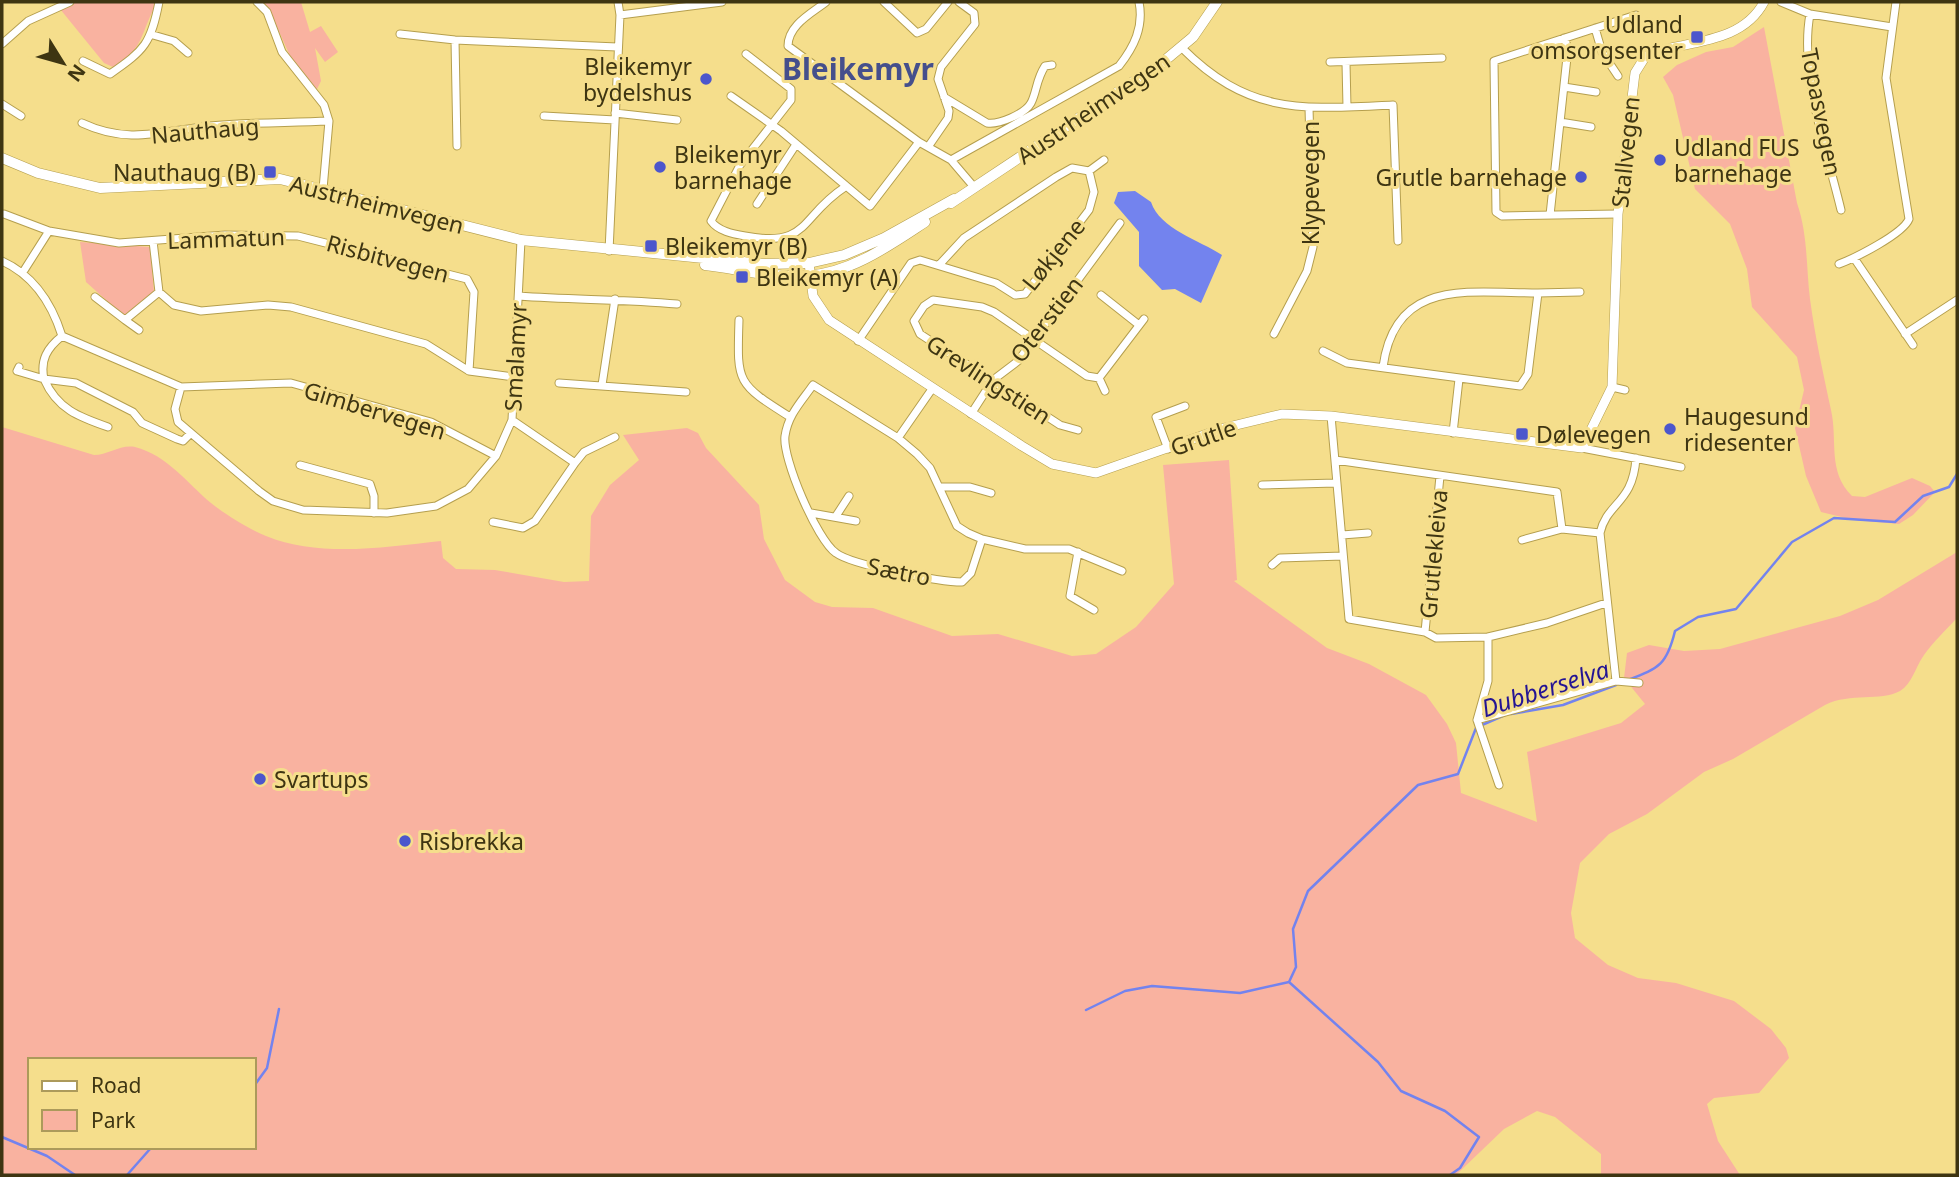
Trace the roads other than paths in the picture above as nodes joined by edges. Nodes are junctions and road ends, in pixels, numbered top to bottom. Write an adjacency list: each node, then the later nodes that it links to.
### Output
1 (70, 2): 24 (street)
2 (159, 2): 21 (street)
3 (257, 2): 46 (street)
4 (618, 2): 16 (street)
5 (722, 2): 16 (street)
6 (826, 2): 51 (street)
7 (884, 2): 8 (street)
8 (948, 2)
9 (959, 2): 38 (street)
10 (1139, 2): 56 (street)
11 (1217, 2): 26 (main road, Austrheimvegen)
12 (1764, 2): 66 (street, Stallvegen)
13 (1782, 2): 15 (street, Topasvegen)
14 (1896, 2): 18 (street)
15 (1810, 13): 18 (street, Topasvegen); 64 (street, Topasvegen)
16 (620, 15): 25 (street)
17 (1636, 15): 19 (street)
18 (1892, 27): 76 (street)
19 (1595, 28): 22 (street); 34 (street)
20 (400, 34): 23 (street)
21 (153, 35): 27 (street); 30 (street)
22 (1564, 38): 35 (street); 67 (street)
23 (455, 40): 25 (street); 52 (street)
24 (2, 44)
25 (617, 47): 44 (street)
26 (1182, 48): 41 (street); 60 (main road, Austrheimvegen)
27 (188, 52)
28 (746, 54): 49 (street)
29 (1442, 58): 32 (street)
30 (83, 61)
31 (1330, 62): 32 (street)
32 (1346, 63): 40 (street)
33 (1052, 65): 38 (street)
34 (1618, 76)
35 (1564, 87): 36 (street); 47 (street)
36 (1596, 92)
37 (731, 96): 49 (street)
38 (944, 96): 54 (street)
39 (2, 104): 42 (street)
40 (1348, 107): 41 (street); 73 (street)
41 (1309, 108): 95 (street, Klypevegen)
42 (21, 116)
43 (544, 116): 44 (street)
44 (615, 116): 45 (street); 74 (street)
45 (677, 120)
46 (329, 121): 48 (street, Nauthaug); 61 (street)
47 (1560, 122): 50 (street); 67 (street)
48 (82, 123)
49 (773, 126): 53 (street); 59 (street)
50 (1591, 127)
51 (919, 142): 54 (street); 59 (street)
52 (457, 146)
53 (795, 146): 59 (street); 63 (street)
54 (928, 147): 56 (street)
55 (2, 158): 61 (main road, Austrheimvegen)
56 (951, 160): 60 (street)
57 (1104, 160): 58 (street)
58 (1089, 171): 80 (street); 80 (street, Løkjene)
59 (845, 187)
60 (974, 187): 62 (main road, Austrheimvegen)
61 (323, 189): 71 (main road, Austrheimvegen)
62 (954, 199): 78 (main road, Austrheimvegen); 82 (main road, Austrheimvegen)
63 (757, 204)
64 (1841, 210)
65 (4, 214): 69 (street, Lammatun)
66 (1618, 214): 67 (street); 113 (street, Stallvegen)
67 (1550, 215)
68 (1121, 223): 98 (street, Oterstien)
69 (49, 231): 72 (street, Lammatun); 81 (street)
70 (298, 236): 72 (street, Lammatun); 104 (street, Risbitvegen)
71 (521, 240): 74 (main road, Austrheimvegen); 87 (street, Smalamyr)
72 (153, 241): 83 (street, Lammatun)
73 (1398, 241)
74 (609, 251): 75 (main road, Austrheimvegen)
75 (671, 257): 78 (main road, Austrheimvegen); 82 (main road, Austrheimvegen)
76 (1854, 258): 79 (street); 96 (street)
77 (2, 261): 81 (street)
78 (809, 263): 82 (street, Grutle)
79 (1839, 264)
80 (939, 265): 99 (street, Løkjene)
81 (23, 272): 97 (street)
82 (810, 276): 99 (street, Grutle)
83 (159, 292): 92 (street); 104 (street)
84 (1580, 292): 85 (street)
85 (1538, 293): 103 (street); 108 (street)
86 (1101, 295): 106 (street)
87 (519, 296): 89 (street); 105 (street, Smalamyr)
88 (95, 297): 92 (street)
89 (615, 299): 91 (street); 111 (street)
90 (1957, 300): 96 (street)
91 (677, 304)
92 (125, 320): 94 (street)
93 (739, 320): 121 (street)
94 (139, 330)
95 (1274, 334)
96 (1905, 334): 100 (street)
97 (62, 336): 107 (street); 112 (street)
98 (1032, 339): 106 (street, Grevlingstien); 109 (street, Oterstien); 109 (street, Grevlingstien)
99 (858, 341): 114 (street, Grutle)
100 (1913, 345)
101 (1323, 351): 103 (street)
102 (19, 367): 107 (street)
103 (1382, 367): 108 (street)
104 (469, 371): 105 (street)
105 (514, 377): 122 (street, Smalamyr)
106 (1099, 378): 116 (street)
107 (44, 379): 123 (street); 125 (street)
108 (1459, 379): 126 (street)
109 (993, 380): 119 (street, Oterstien); 124 (street, Grevlingstien)
110 (559, 383): 111 (street)
111 (601, 385): 117 (street)
112 (181, 387): 125 (street); 131 (street, Gimbervegen)
113 (1612, 387): 115 (street); 129 (street, Stallvegen)
114 (932, 389): 119 (street, Grutle); 128 (street)
115 (1625, 390)
116 (1105, 391)
117 (686, 392)
118 (1185, 406): 130 (street)
119 (971, 414): 130 (street, Grutle)
120 (1331, 416): 126 (street, Grutle); 130 (street, Grutle); 133 (street)
121 (789, 417): 128 (street); 144 (street, Sætro)
122 (512, 420): 131 (street, Smalamyr); 134 (street)
123 (108, 427)
124 (1078, 430)
125 (191, 433): 143 (street, Smalamyr)
126 (1453, 433): 129 (street, Grutle)
127 (615, 437): 134 (street)
128 (898, 438): 140 (street)
129 (1582, 448): 132 (street, Grutle)
130 (1168, 449)
131 (496, 456): 143 (street, Smalamyr)
132 (1636, 458): 136 (street, Grutle); 150 (street)
133 (1335, 460): 137 (street, Grutlekleiva); 138 (street)
134 (575, 463): 147 (street)
135 (300, 465): 143 (street)
136 (1681, 467)
137 (1440, 476): 148 (street, Grutlekleiva); 160 (street, Grutlekleiva)
138 (1336, 484): 139 (street); 151 (street)
139 (1262, 485)
140 (939, 487): 141 (street); 152 (street)
141 (991, 493)
142 (849, 496): 145 (street)
143 (374, 513)
144 (811, 513): 145 (street, Sætro); 152 (street, Sætro)
145 (836, 516): 146 (street, Sætro)
146 (856, 521)
147 (493, 522)
148 (1562, 528): 150 (street); 153 (street)
149 (1368, 533): 151 (street)
150 (1600, 533): 158 (street)
151 (1342, 535): 155 (street)
152 (982, 539): 154 (street)
153 (1522, 540)
154 (1079, 552): 157 (street); 159 (street)
155 (1343, 556): 156 (street); 160 (street)
156 (1272, 565)
157 (1122, 571)
158 (1606, 603): 161 (street); 162 (street)
159 (1094, 610)
160 (1425, 632): 161 (street)
161 (1488, 637): 164 (street)
162 (1616, 681): 163 (street); 164 (street)
163 (1639, 683)
164 (1477, 720): 165 (street)
165 (1499, 785)

